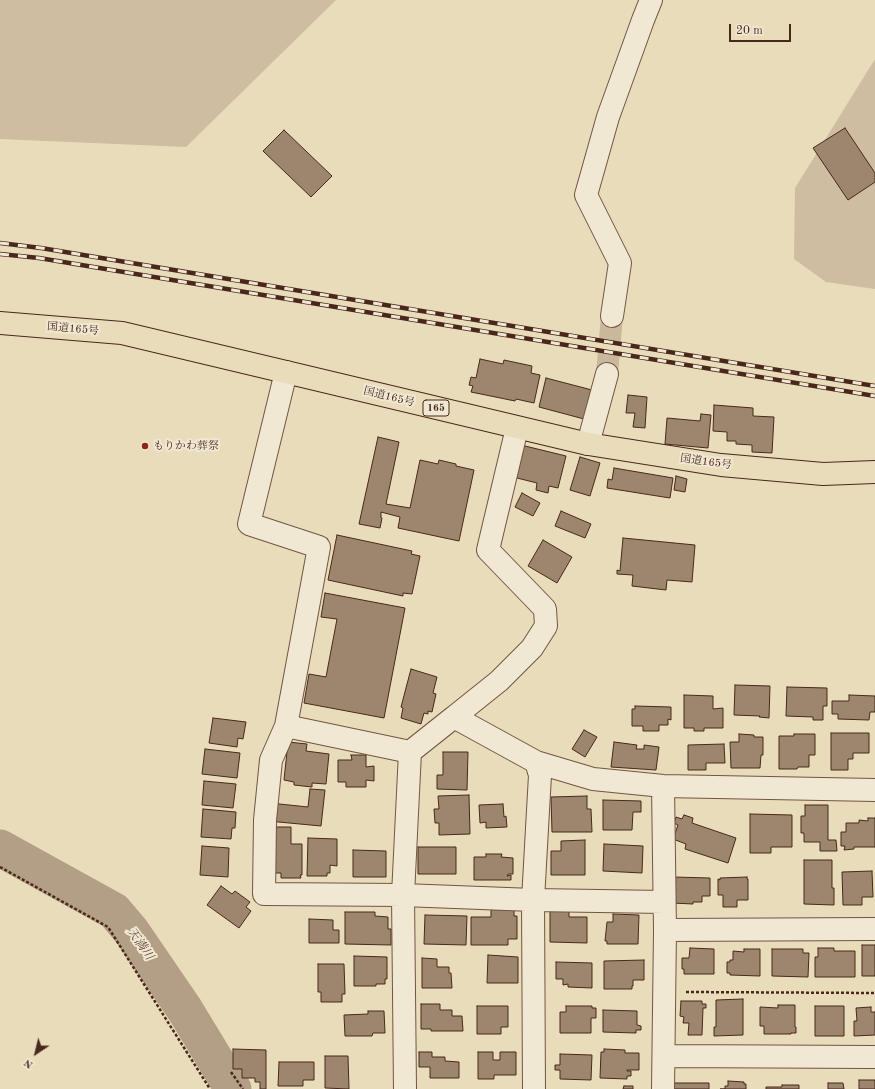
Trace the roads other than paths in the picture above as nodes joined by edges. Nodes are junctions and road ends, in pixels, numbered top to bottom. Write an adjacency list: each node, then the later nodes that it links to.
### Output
1 (651, 0): 2 (street)
2 (612, 316)
3 (0, 323): 4 (highway, 国道165号 / 165)
4 (286, 372): 6 (highway, 国道165号 / 165); 10 (street)
5 (607, 374): 7 (street)
6 (517, 428): 7 (highway, 国道165号 / 165); 9 (street)
7 (588, 444): 8 (highway, 国道165号 / 165)
8 (875, 472)
9 (454, 717): 11 (street); 12 (street)
10 (286, 726): 11 (street); 15 (street)
11 (410, 752): 15 (street)
12 (536, 762): 13 (street); 16 (street)
13 (663, 786): 14 (street); 17 (street)
14 (875, 790)
15 (403, 896): 16 (street); 22 (street)
16 (532, 900): 17 (street); 23 (street)
17 (664, 902): 19 (street)
18 (875, 929): 19 (street)
19 (665, 930): 20 (street)
20 (664, 1056): 21 (street); 24 (street)
21 (875, 1057)
22 (405, 1089)
23 (534, 1089)
24 (663, 1089)

